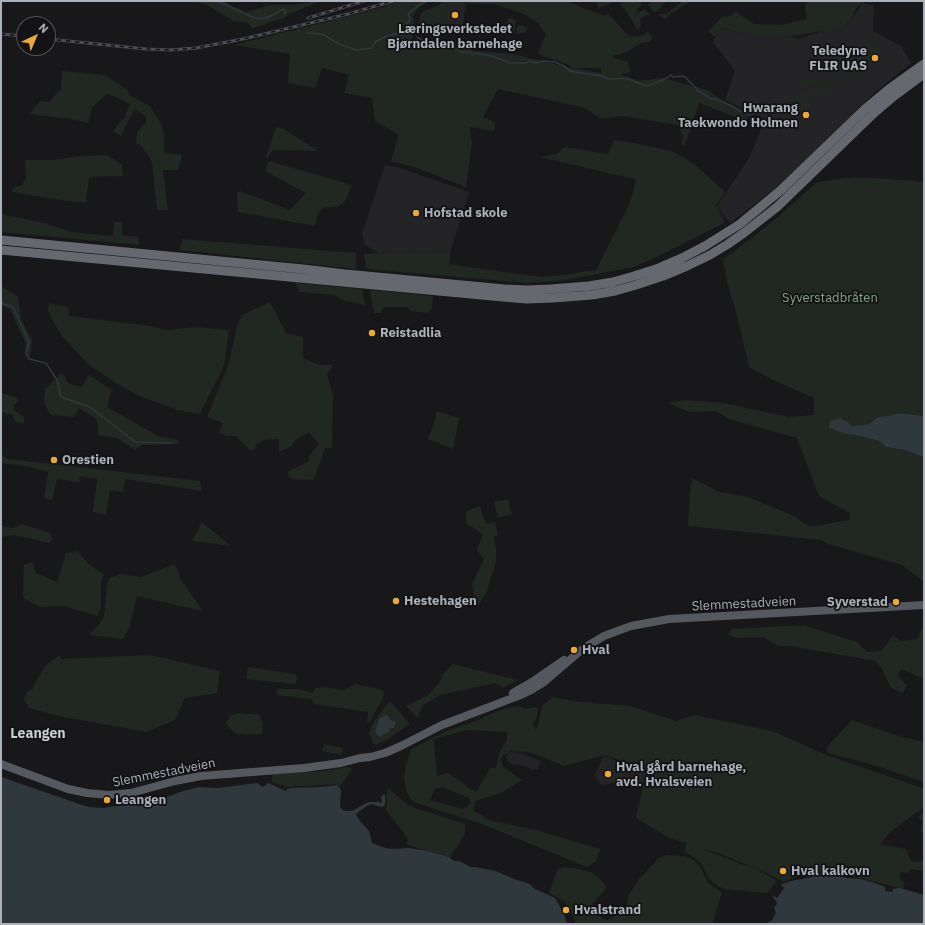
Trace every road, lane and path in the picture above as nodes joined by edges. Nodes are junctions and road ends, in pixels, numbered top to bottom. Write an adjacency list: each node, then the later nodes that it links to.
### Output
1 (924, 64): 3 (highway)
2 (924, 74): 4 (highway)
3 (1, 240)
4 (1, 250)
5 (921, 606): 6 (main road, Slemmestadveien)
6 (1, 764)

